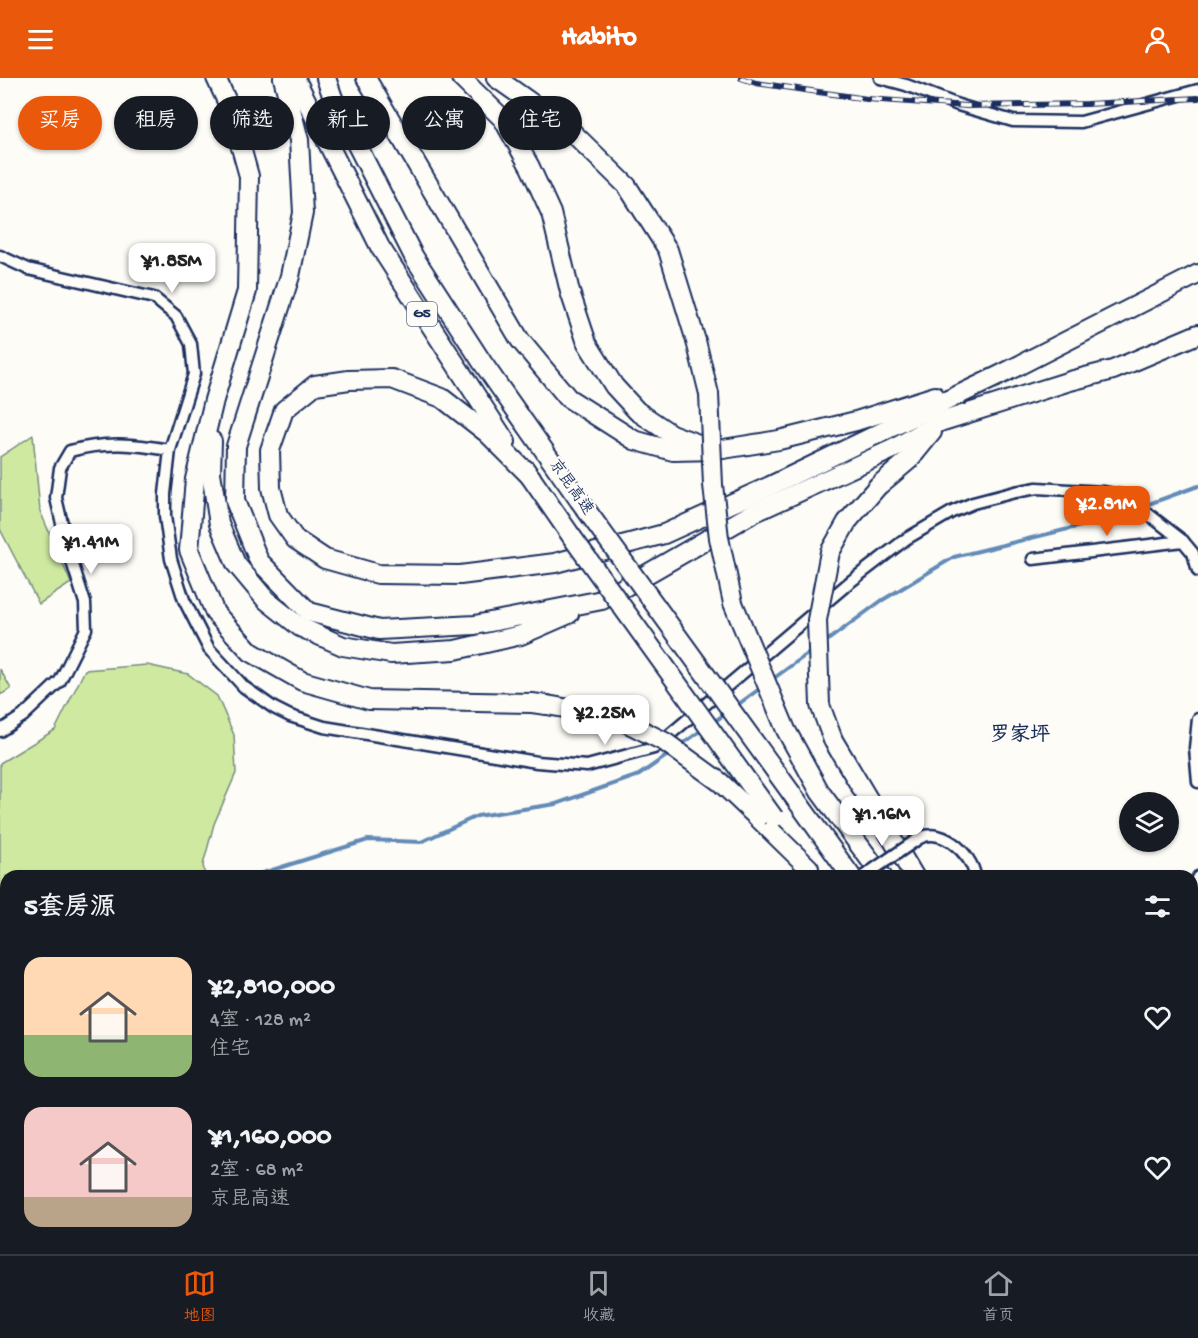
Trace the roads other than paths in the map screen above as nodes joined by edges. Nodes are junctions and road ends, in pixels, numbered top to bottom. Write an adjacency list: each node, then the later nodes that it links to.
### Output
1 (216, 78): 14 (highway)
2 (284, 78): 23 (highway)
3 (295, 78): 18 (highway, 京昆高速 / G5)
4 (326, 78): 29 (highway, 京昆高速 / G5, bridge)
5 (366, 78): 17 (highway)
6 (461, 78): 17 (highway)
7 (496, 78): 31 (highway, bridge)
8 (880, 78): 9 (street)
9 (1198, 90)
10 (0, 256): 16 (street)
11 (1198, 274): 13 (highway)
12 (1196, 335): 15 (highway)
13 (1000, 375): 17 (highway); 18 (highway)
14 (214, 400): 23 (highway); 27 (highway, bridge)
15 (940, 422): 23 (highway); 32 (highway, bridge)
16 (170, 450): 19 (street); 25 (street)
17 (717, 450)
18 (531, 477): 27 (highway, 京昆高速 / G5, bridge)
19 (1183, 541): 20 (street); 21 (street)
20 (1195, 551): 22 (street)
21 (1033, 559)
22 (1198, 570)
23 (602, 600)
24 (1198, 719): 26 (street)
25 (0, 732)
26 (1198, 782)
27 (766, 818): 28 (highway, 京昆高速 / G5)
28 (810, 870)
29 (847, 870)
30 (873, 870): 33 (street, bridge)
31 (878, 870)
32 (910, 870)
33 (974, 870)

